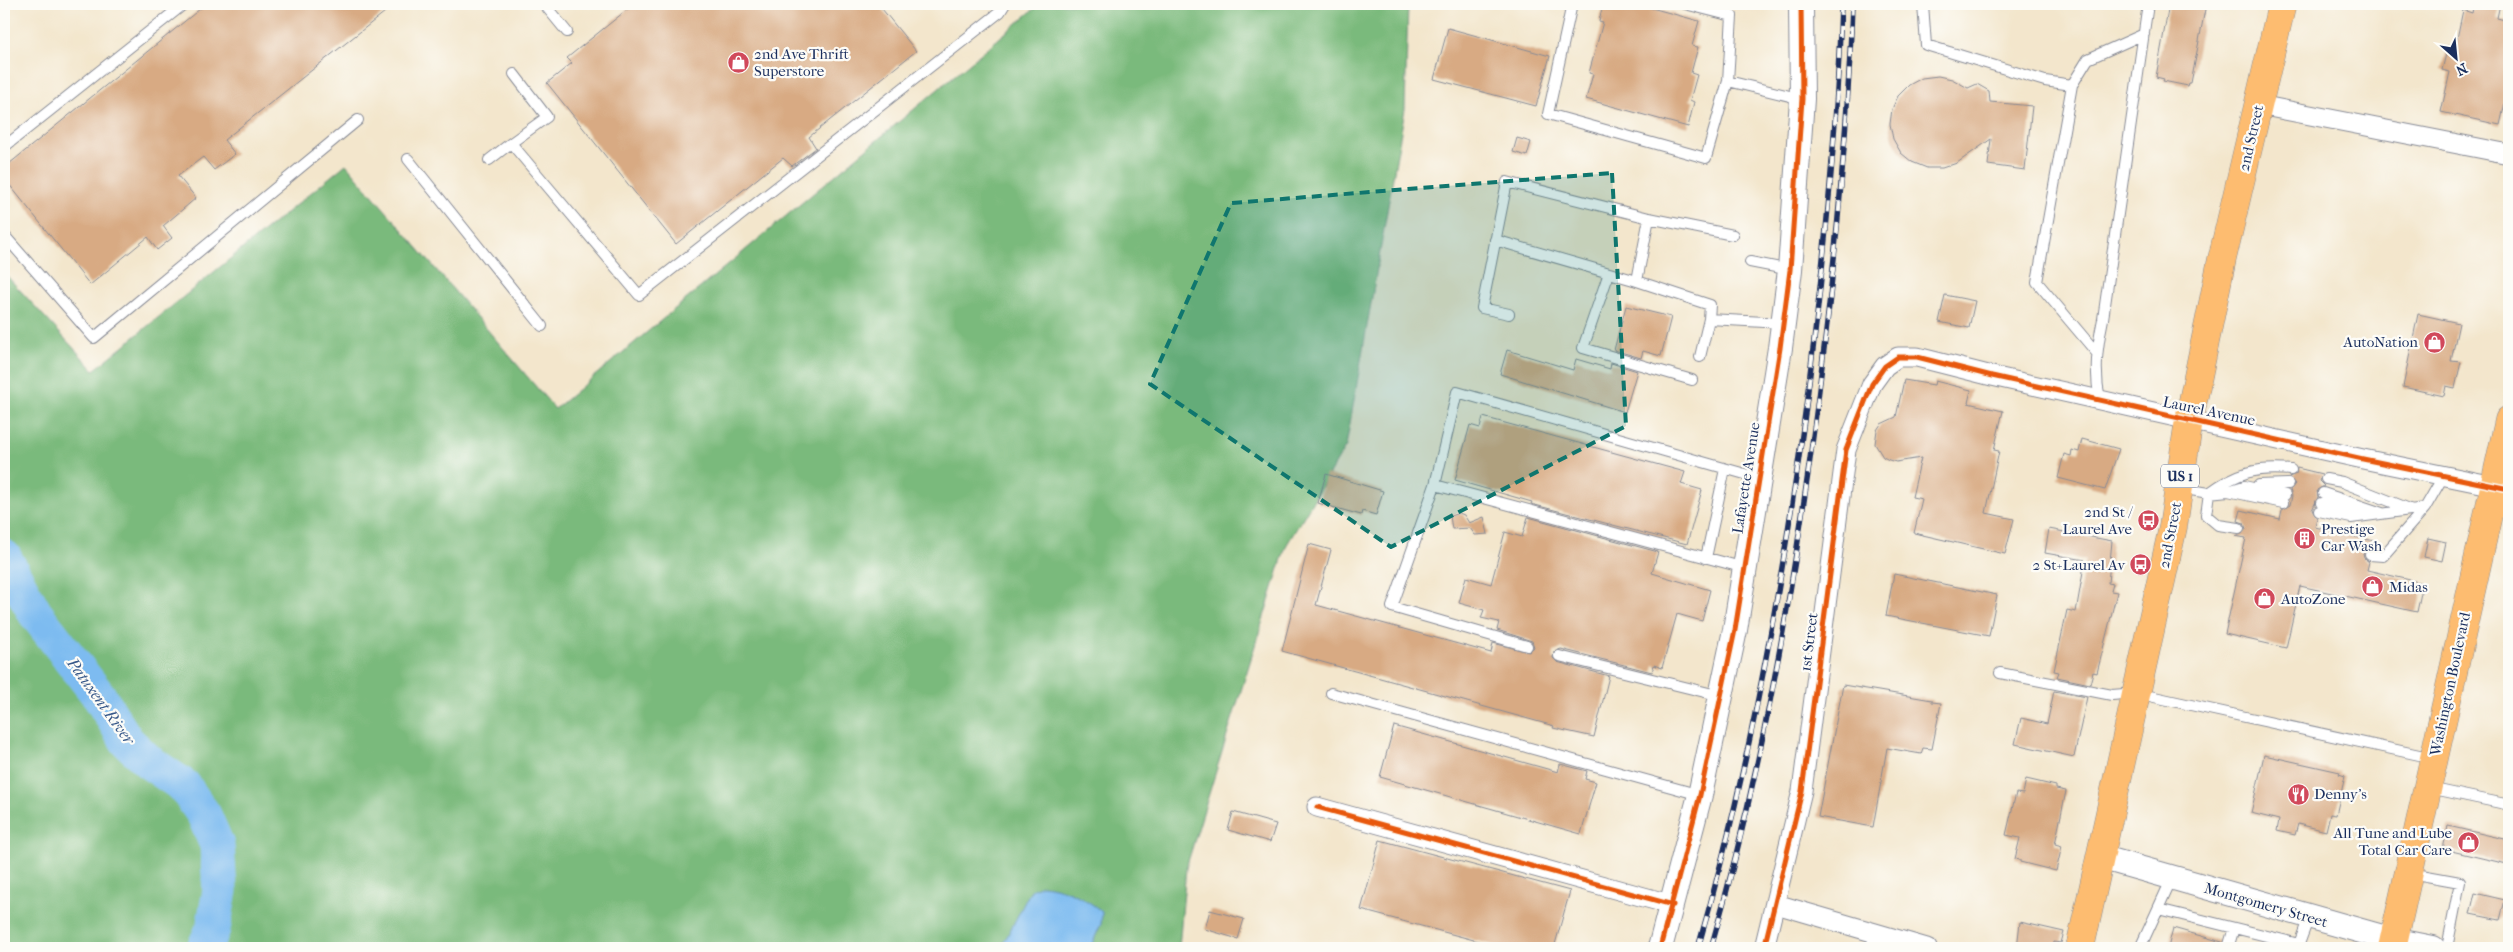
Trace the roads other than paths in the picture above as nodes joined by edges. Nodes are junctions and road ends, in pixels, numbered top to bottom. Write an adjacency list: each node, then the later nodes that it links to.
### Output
1 (184, 4): 19 (lane)
2 (544, 4): 10 (lane)
3 (1005, 4): 18 (lane)
4 (1572, 4): 13 (lane)
5 (1686, 4): 13 (lane)
6 (1800, 4): 15 (street, Lafayette Avenue)
7 (1922, 4): 14 (lane)
8 (2148, 4): 11 (lane)
9 (2282, 4): 16 (main road, 2nd Street / US 1)
10 (567, 32)
11 (2144, 34): 14 (lane); 35 (lane)
12 (514, 74): 18 (lane)
13 (1728, 81): 15 (lane)
14 (2072, 85): 35 (lane)
15 (1802, 99): 28 (street, Lafayette Avenue)
16 (2259, 104): 20 (street); 40 (main road, 2nd Street / US 1)
17 (358, 120): 24 (lane)
18 (511, 144): 22 (lane)
19 (4, 147)
20 (2509, 154)
21 (408, 159): 34 (lane)
22 (489, 160)
23 (1649, 218): 25 (lane); 26 (lane); 30 (lane)
24 (4, 235)
25 (1733, 235)
26 (1495, 240): 29 (lane); 31 (lane)
27 (1750, 262): 28 (lane)
28 (1790, 270): 33 (street, Lafayette Avenue)
29 (1609, 273): 30 (lane); 38 (lane)
30 (1637, 281): 32 (lane)
31 (1509, 314)
32 (1709, 319): 33 (lane); 37 (lane)
33 (1783, 322): 45 (street, Lafayette Avenue)
34 (542, 326)
35 (2096, 352): 39 (lane)
36 (1904, 356): 39 (street, Laurel Avenue); 75 (street, 1st Street)
37 (1700, 357)
38 (1692, 380)
39 (2100, 400): 40 (street, Laurel Avenue)
40 (2189, 420): 44 (street, Laurel Avenue); 50 (main road, 2nd Street / US 1)
41 (2509, 420): 51 (main road, Washington Boulevard)
42 (1725, 468): 45 (lane); 48 (lane); 59 (lane)
43 (2291, 470): 53 (lane)
44 (2444, 476): 51 (street, Laurel Avenue); 54 (lane)
45 (1759, 478): 60 (street, Lafayette Avenue)
46 (2326, 479): 55 (lane)
47 (2288, 484): 49 (lane)
48 (1434, 485): 59 (lane); 61 (lane)
49 (2244, 486): 52 (lane); 52 (lane)
50 (2179, 488): 53 (lane); 65 (main road, 2nd Street / US 1)
51 (2502, 488): 67 (main road, Washington Boulevard)
52 (2228, 491): 53 (lane)
53 (2209, 493): 57 (lane)
54 (2425, 508): 55 (lane); 58 (lane)
55 (2413, 510): 56 (lane)
56 (2381, 514): 56 (lane)
57 (2239, 528)
58 (2370, 555)
59 (1706, 558): 60 (lane)
60 (1745, 568): 66 (street, Lafayette Avenue)
61 (1527, 646)
62 (1559, 656): 66 (lane)
63 (2000, 673): 65 (lane)
64 (1331, 693): 69 (lane)
65 (2136, 693): 67 (lane); 72 (main road, 2nd Street / US 1)
66 (1721, 696): 69 (street, Lafayette Avenue)
67 (2434, 758): 68 (main road, Washington Boulevard)
68 (2428, 788): 70 (lane); 73 (main road, Washington Boulevard)
69 (1700, 795): 76 (street, Lafayette Avenue)
70 (2504, 804)
71 (1317, 807): 76 (street)
72 (2100, 857): 74 (street, Montgomery Street); 85 (main road, 2nd Street / US 1)
73 (2409, 872): 81 (main road, Washington Boulevard); 89 (lane)
74 (2172, 878): 77 (lane); 78 (street, Montgomery Street)
75 (1776, 904): 80 (street); 83 (street, 1st Street)
76 (1673, 905): 82 (street, Lafayette Avenue)
77 (2158, 909): 79 (lane); 86 (lane)
78 (2309, 917): 79 (lane); 81 (street, Montgomery Street)
79 (2234, 928): 87 (lane)
80 (1873, 941): 84 (street)
81 (2392, 944): 88 (street, Montgomery Street)
82 (1660, 948)
83 (1764, 948)
84 (1927, 948)
85 (2080, 948)
86 (2140, 948)
87 (2228, 948)
88 (2433, 948)
89 (2447, 948)

